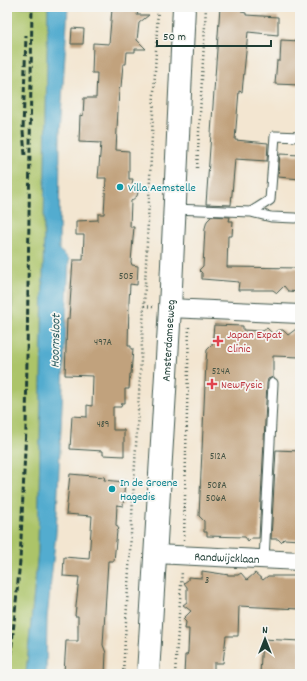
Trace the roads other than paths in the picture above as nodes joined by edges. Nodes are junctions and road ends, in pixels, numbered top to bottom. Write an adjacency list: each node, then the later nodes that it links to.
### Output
1 (184, 7): 3 (main road, Amsterdamseweg)
2 (300, 137): 4 (lane)
3 (174, 209): 4 (lane); 6 (main road, Amsterdamseweg)
4 (251, 212): 5 (lane)
5 (295, 218)
6 (180, 308): 7 (street); 9 (main road, Amsterdamseweg)
7 (300, 314)
8 (273, 383): 10 (lane)
9 (155, 554): 10 (street, Randwijcklaan); 12 (main road, Amsterdamseweg)
10 (264, 560): 11 (street, Randwijcklaan)
11 (300, 561)
12 (148, 674)

